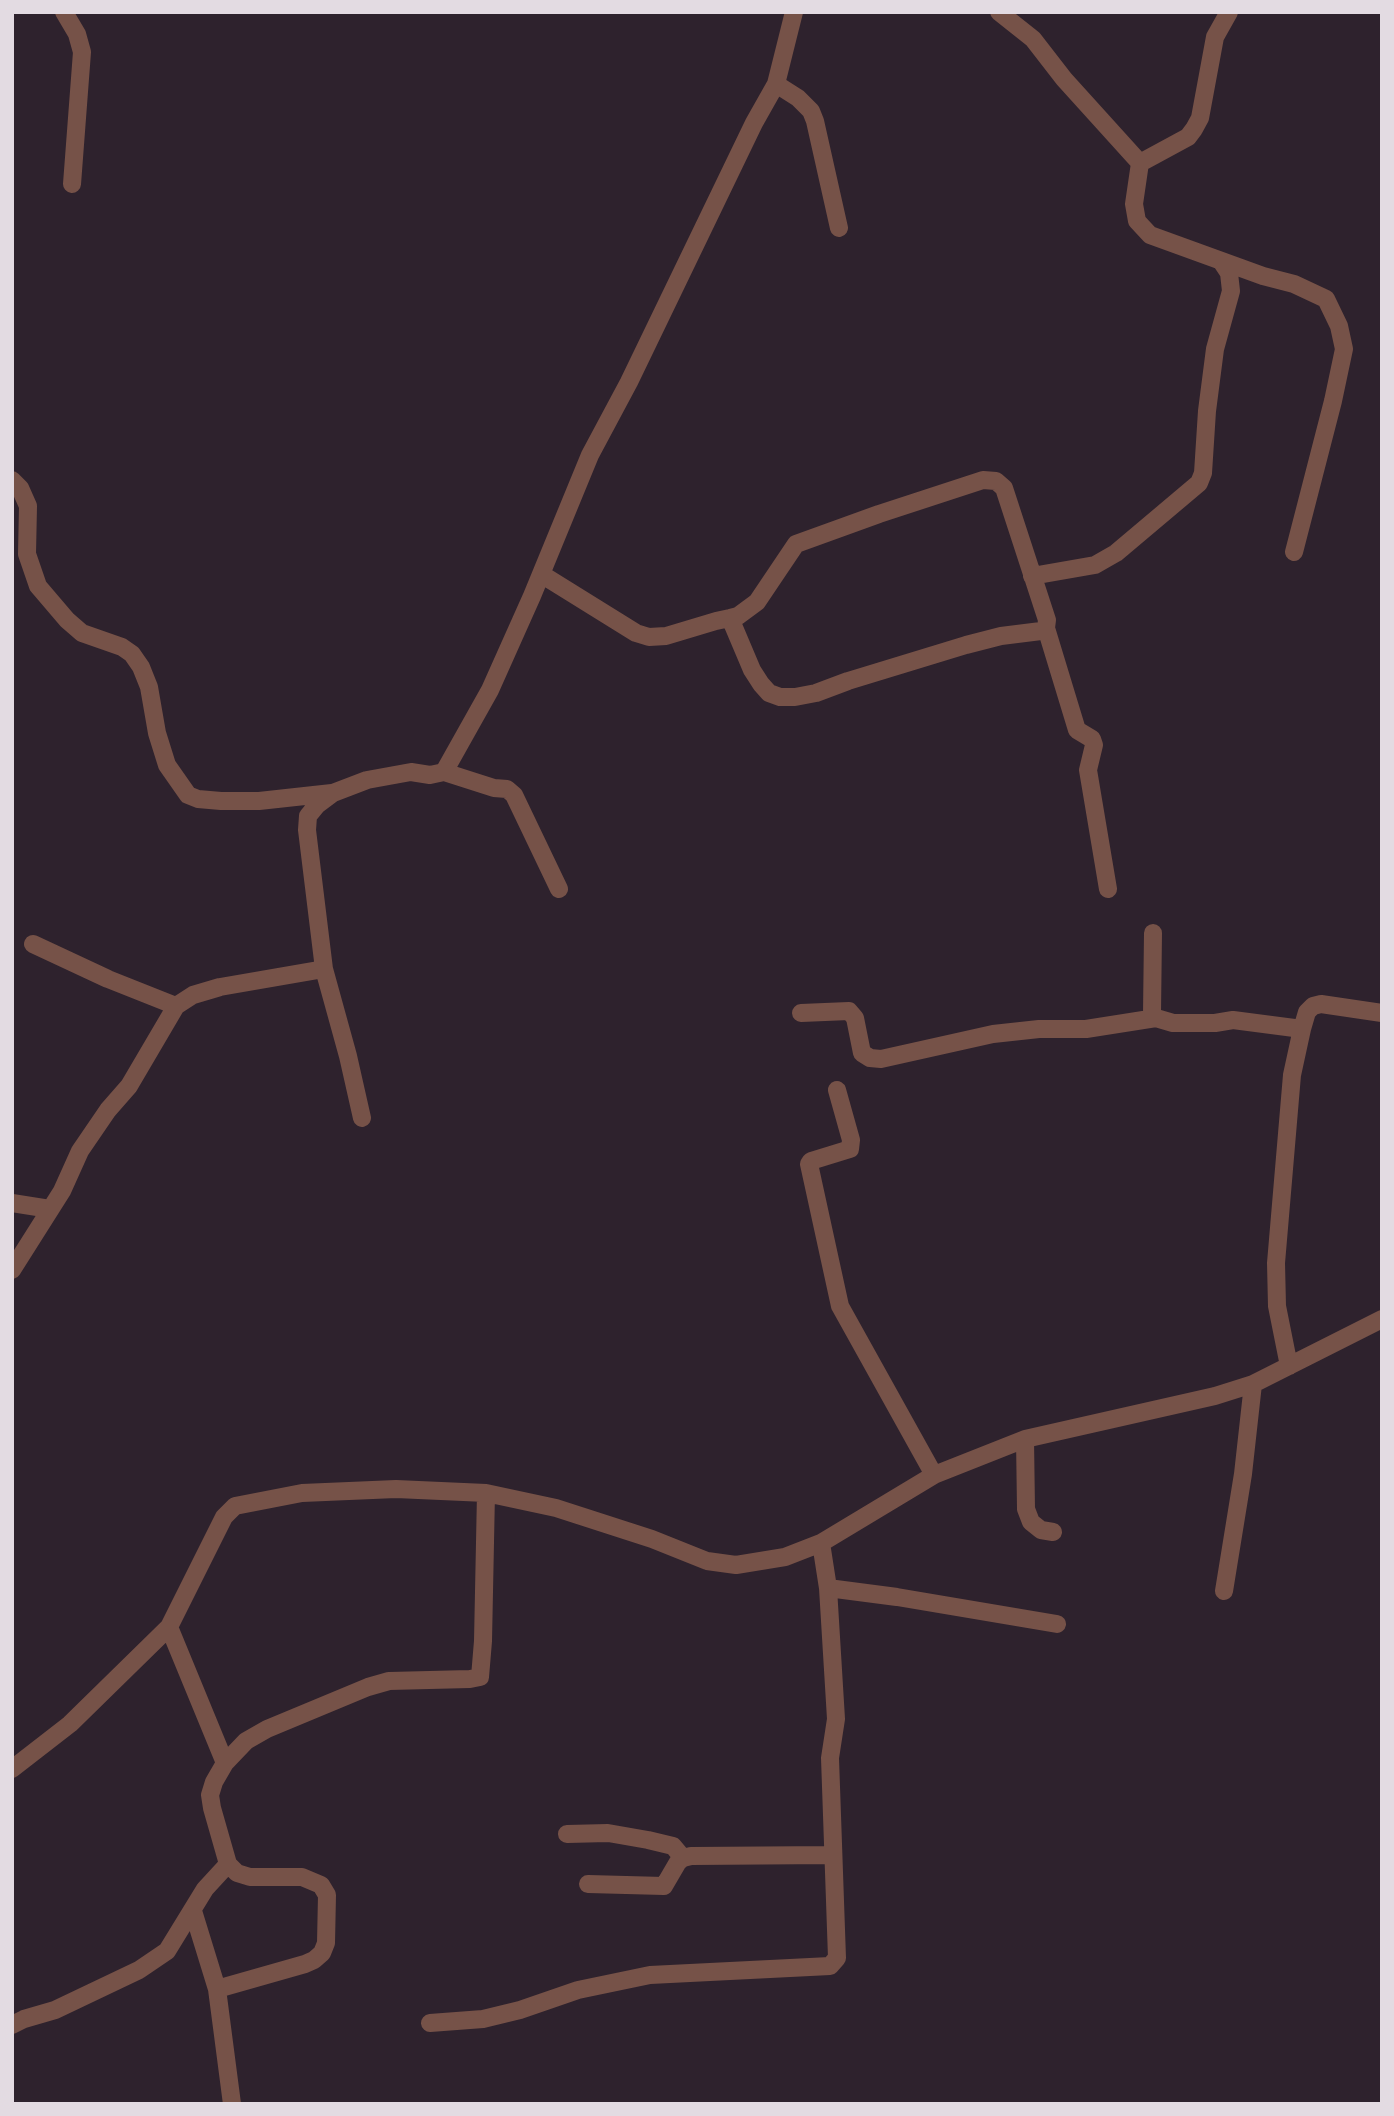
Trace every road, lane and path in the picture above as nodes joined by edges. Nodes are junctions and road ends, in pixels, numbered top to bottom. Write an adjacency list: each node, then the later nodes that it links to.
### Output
1 (64, 12): 7 (street)
2 (793, 12): 5 (street)
3 (999, 12): 6 (street)
4 (1229, 12): 6 (street)
5 (776, 84): 8 (street); 12 (street)
6 (1140, 163): 9 (street)
7 (72, 184)
8 (839, 228)
9 (1221, 261): 11 (street); 13 (street)
10 (12, 480): 17 (street)
11 (1294, 552)
12 (541, 574): 14 (street); 16 (street)
13 (1032, 576): 14 (street); 15 (street)
14 (730, 618): 15 (street)
15 (1046, 628): 18 (street)
16 (444, 772): 17 (street); 19 (street)
17 (333, 793): 22 (street)
18 (1108, 889)
19 (559, 890)
20 (1153, 933): 26 (street)
21 (33, 944): 23 (street)
22 (324, 969): 23 (street); 29 (street)
23 (176, 1006): 31 (street)
24 (801, 1013): 26 (street)
25 (1382, 1013): 27 (street)
26 (1156, 1018): 27 (street)
27 (1301, 1028): 34 (street)
28 (837, 1090): 37 (street)
29 (362, 1118)
30 (12, 1203): 31 (street)
31 (50, 1209): 32 (street)
32 (12, 1270)
33 (1382, 1319): 34 (street)
34 (1289, 1366): 35 (street)
35 (1253, 1384): 36 (street); 42 (street)
36 (1025, 1438): 37 (street); 39 (street)
37 (934, 1475): 40 (street)
38 (486, 1493): 40 (street); 44 (street); 45 (street)
39 (1053, 1532)
40 (821, 1543): 41 (street)
41 (828, 1588): 43 (street); 48 (street)
42 (1224, 1591)
43 (1057, 1624)
44 (169, 1627): 45 (street); 46 (street)
45 (225, 1763): 50 (street)
46 (12, 1769)
47 (567, 1834): 49 (street)
48 (834, 1855): 49 (street); 54 (street)
49 (683, 1858): 51 (street)
50 (228, 1864): 52 (street); 53 (street)
51 (587, 1884)
52 (193, 1911): 53 (street); 55 (street)
53 (217, 1989): 56 (street)
54 (430, 2023)
55 (12, 2025)
56 (232, 2104)

